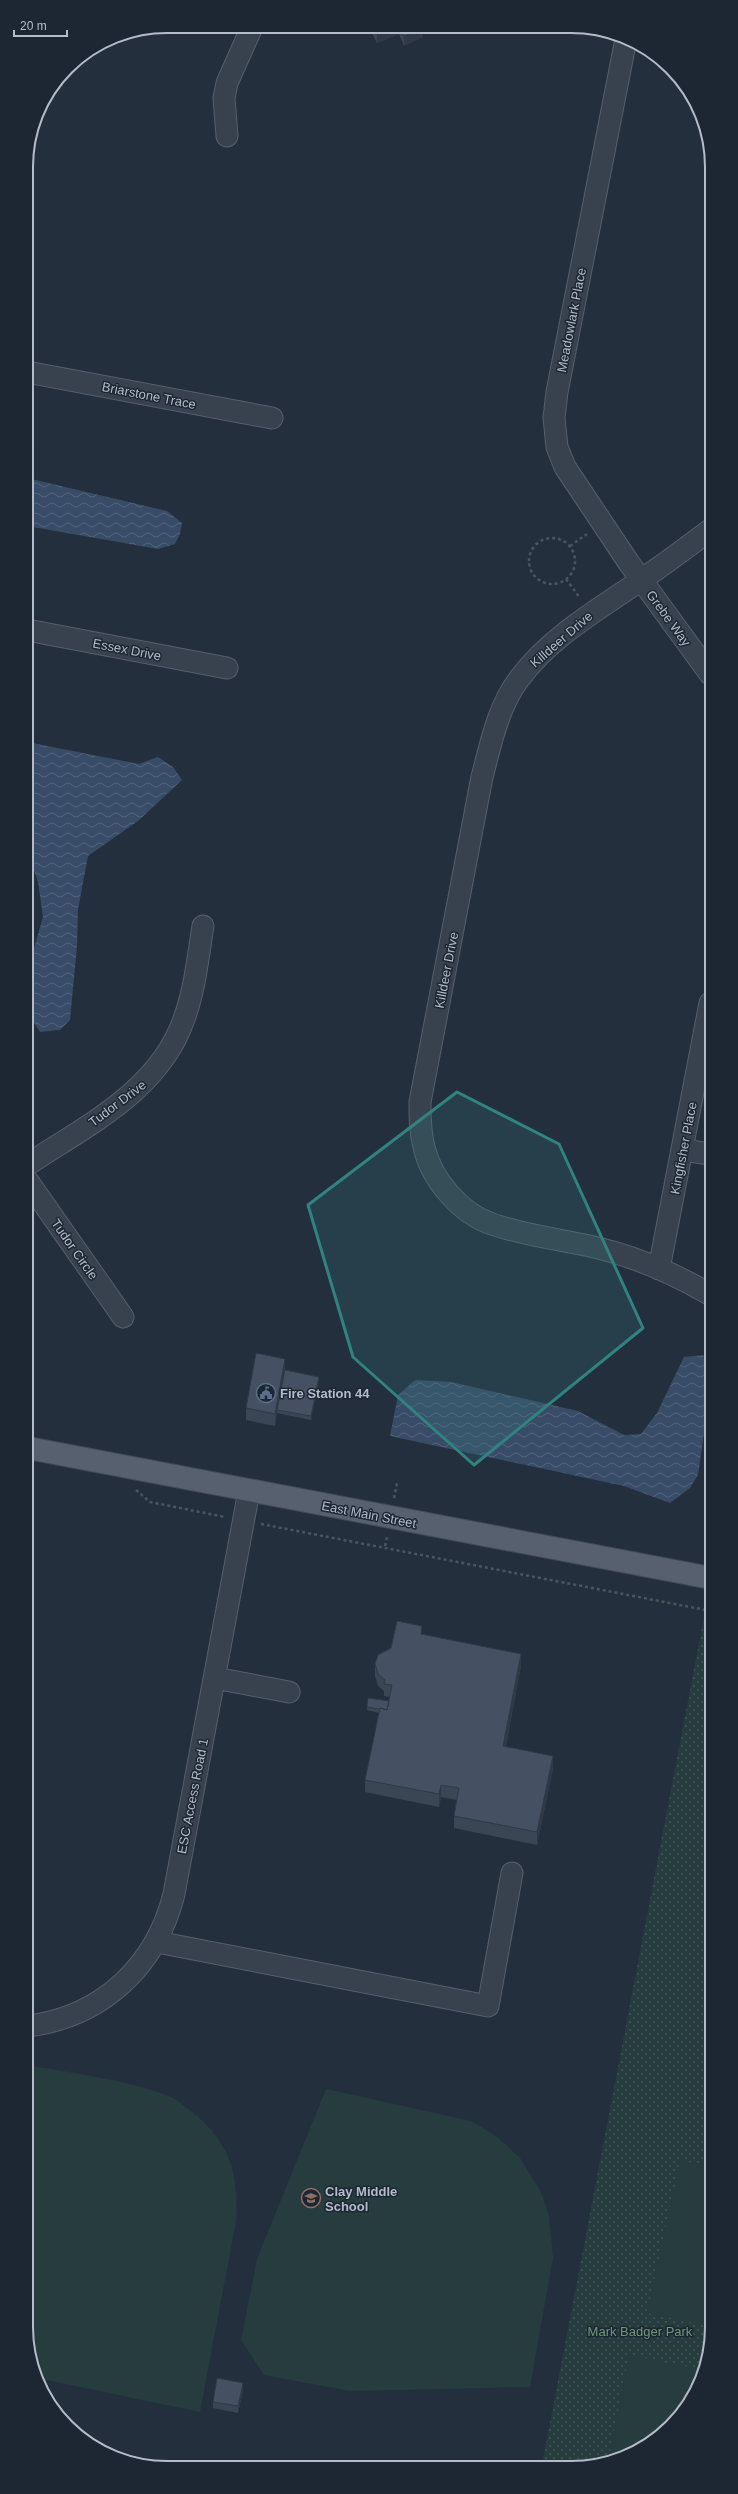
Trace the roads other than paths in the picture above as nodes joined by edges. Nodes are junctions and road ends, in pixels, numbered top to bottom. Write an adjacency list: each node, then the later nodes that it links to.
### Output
1 (249, 33): 3 (street)
2 (625, 44): 7 (street, Meadowlark Place)
3 (227, 136)
4 (33, 373): 5 (street, Briarstone Trace)
5 (272, 418)
6 (705, 534): 7 (street, Killdeer Drive)
7 (641, 581): 9 (street, Grebe Way); 17 (street, Killdeer Drive)
8 (33, 631): 10 (street, Essex Drive)
9 (705, 667)
10 (227, 668)
11 (203, 926): 15 (street, Tudor Drive)
12 (705, 1030): 13 (street, Kingfisher Place)
13 (683, 1150): 14 (street); 17 (street, Kingfisher Place)
14 (705, 1153)
15 (33, 1162)
16 (33, 1189): 19 (street, Tudor Circle)
17 (659, 1269): 18 (street, Killdeer Drive)
18 (705, 1292)
19 (123, 1317)
20 (33, 1449): 21 (main road, East Main Street)
21 (249, 1490): 22 (main road, East Main Street); 23 (street, ESC Access Road 1)
22 (705, 1577)
23 (215, 1678): 24 (street); 26 (street, ESC Access Road 1)
24 (289, 1692)
25 (512, 1873): 26 (street)
26 (157, 1942): 27 (street, ESC Access Road 1)
27 (33, 2025)

